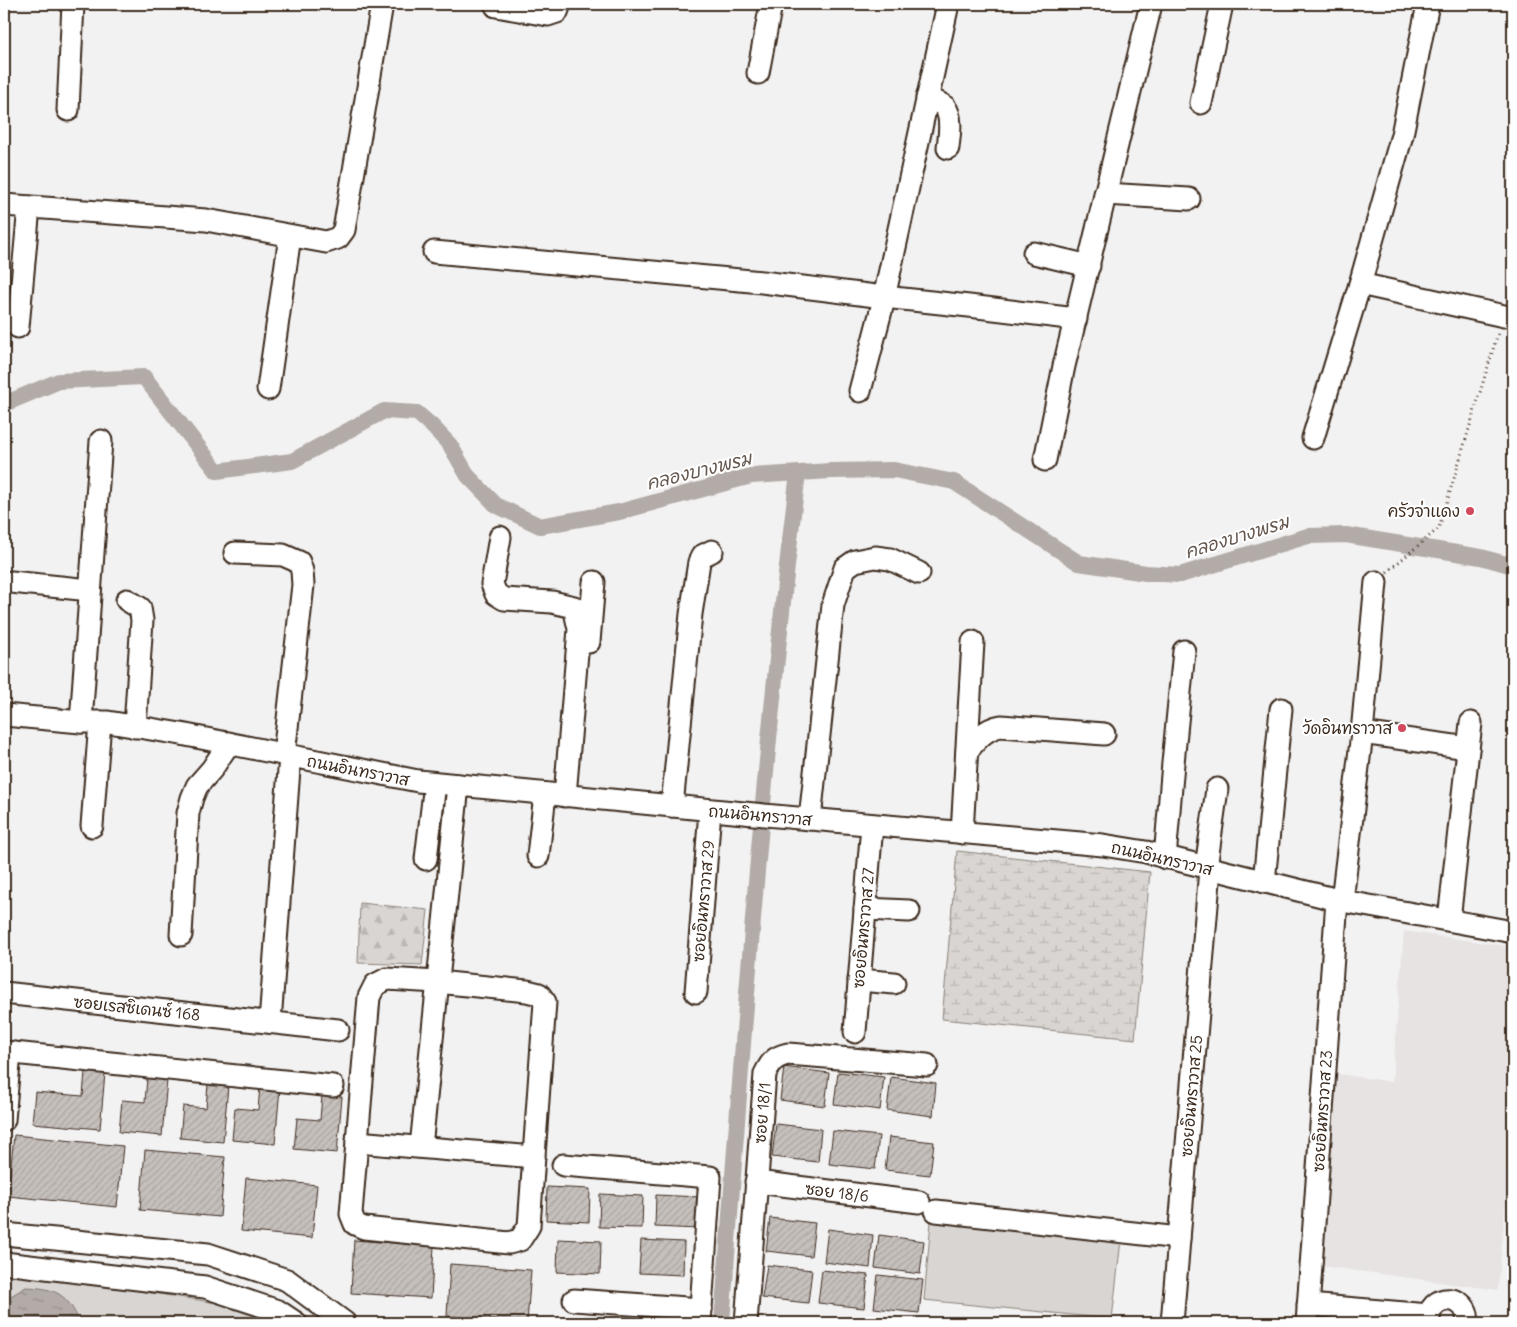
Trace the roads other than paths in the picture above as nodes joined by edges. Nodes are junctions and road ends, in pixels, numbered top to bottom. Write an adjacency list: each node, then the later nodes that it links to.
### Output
1 (73, 4): 13 (street)
2 (382, 4): 19 (street)
3 (560, 4): 9 (street)
4 (772, 4): 10 (street)
5 (948, 4): 11 (street)
6 (1151, 4): 15 (street)
7 (1222, 4): 12 (street)
8 (1428, 4): 23 (street)
9 (496, 6)
10 (758, 73)
11 (927, 98): 14 (street); 24 (street)
12 (1201, 103)
13 (68, 110)
14 (948, 148)
15 (1105, 194): 16 (street); 22 (street)
16 (1189, 199)
17 (4, 206): 18 (street)
18 (29, 207): 19 (street); 27 (street)
19 (290, 236): 28 (street)
20 (434, 252): 24 (street)
21 (1034, 253): 22 (street)
22 (1089, 266): 26 (street)
23 (1360, 284): 25 (street); 30 (street)
24 (884, 298): 26 (street); 29 (street)
25 (1504, 316)
26 (1076, 319): 32 (street)
27 (18, 326)
28 (268, 389)
29 (860, 392)
30 (1313, 438)
31 (102, 441): 41 (street)
32 (1045, 460)
33 (500, 537): 59 (street)
34 (712, 551): 60 (street)
35 (235, 553): 55 (street)
36 (920, 573): 62 (street)
37 (1381, 577): 50 (street, ซอยอินทราวาส 23)
38 (11, 582): 41 (street)
39 (594, 582): 59 (street)
40 (683, 582): 60 (street)
41 (90, 590): 47 (street)
42 (128, 600): 49 (street)
43 (973, 642): 54 (street)
44 (1184, 651): 67 (street)
45 (1281, 709): 70 (street)
46 (4, 715): 47 (street, ถนนอินทราวาส)
47 (91, 722): 49 (street, ถนนอินทราวาส); 64 (street)
48 (1471, 723): 53 (street)
49 (135, 726): 52 (street, ถนนอินทราวาส)
50 (1362, 732): 53 (street); 71 (street, ซอยอินทราวาส 23)
51 (1104, 734): 54 (street)
52 (229, 743): 55 (street, ถนนอินทราวาส); 76 (street)
53 (1468, 748): 74 (street)
54 (967, 751): 65 (street)
55 (287, 756): 56 (street, ถนนอินทราวาส); 82 (street)
56 (435, 783): 57 (street, ถนนอินทราวาส); 68 (street)
57 (458, 785): 59 (street, ถนนอินทราวาส); 78 (street)
58 (1217, 790): 69 (street, ซอยอินทราวาส 25)
59 (561, 796): 60 (street, ถนนอินทราวาส); 66 (street)
60 (666, 806): 61 (street, ถนนอินทราวาส)
61 (710, 810): 62 (street, ถนนอินทราวาส); 80 (street, ซอยอินทราวาส 29)
62 (810, 819): 63 (street, ถนนอินทราวาส)
63 (872, 825): 65 (street, ถนนอินทราวาส); 72 (street, ซอยอินทราวาส 27)
64 (92, 826)
65 (962, 832): 67 (street, ถนนอินทราวาส)
66 (538, 856)
67 (1165, 858): 69 (street, ถนนอินทราวาส)
68 (426, 859)
69 (1208, 868): 70 (street, ถนนอินทราวาส); 95 (street, ซอยอินทราวาส 25)
70 (1264, 882): 71 (street, ถนนอินทราวาส)
71 (1340, 900): 74 (street, ถนนอินทราวาส); 98 (street, ซอยอินทราวาส 23)
72 (865, 909): 73 (street); 77 (street, ซอยอินทราวาส 27)
73 (909, 911)
74 (1449, 920): 75 (street, ถนนอินทราวาส)
75 (1513, 932)
76 (181, 935)
77 (859, 980): 79 (street); 84 (street, ซอยอินทราวาส 27)
78 (437, 982): 89 (street); 90 (street); 91 (street)
79 (894, 983)
80 (696, 992)
81 (4, 993): 82 (street, ซอยเรสซิเดนซ์ 168)
82 (270, 1022): 83 (street, ซอยเรสซิเดนซ์ 168)
83 (338, 1030)
84 (855, 1032)
85 (7, 1052): 87 (street); 88 (street)
86 (927, 1065): 93 (street, ซอย 18/1)
87 (333, 1086)
88 (4, 1120)
89 (357, 1142): 90 (street); 91 (street)
90 (421, 1147): 91 (street)
91 (534, 1157)
92 (563, 1165): 99 (street)
93 (756, 1182): 95 (street, ซอย 18/6); 104 (street, ซอย 18/1)
94 (4, 1234): 103 (street)
95 (1179, 1238): 105 (street, ซอยอินทราวาส 25)
96 (4, 1263): 102 (street)
97 (574, 1300): 99 (street)
98 (1307, 1314): 100 (street)
99 (700, 1316)
100 (1407, 1318): 101 (street)
101 (1429, 1319): 106 (street)
102 (296, 1323)
103 (345, 1323)
104 (746, 1323)
105 (1172, 1323)
106 (1467, 1323)

